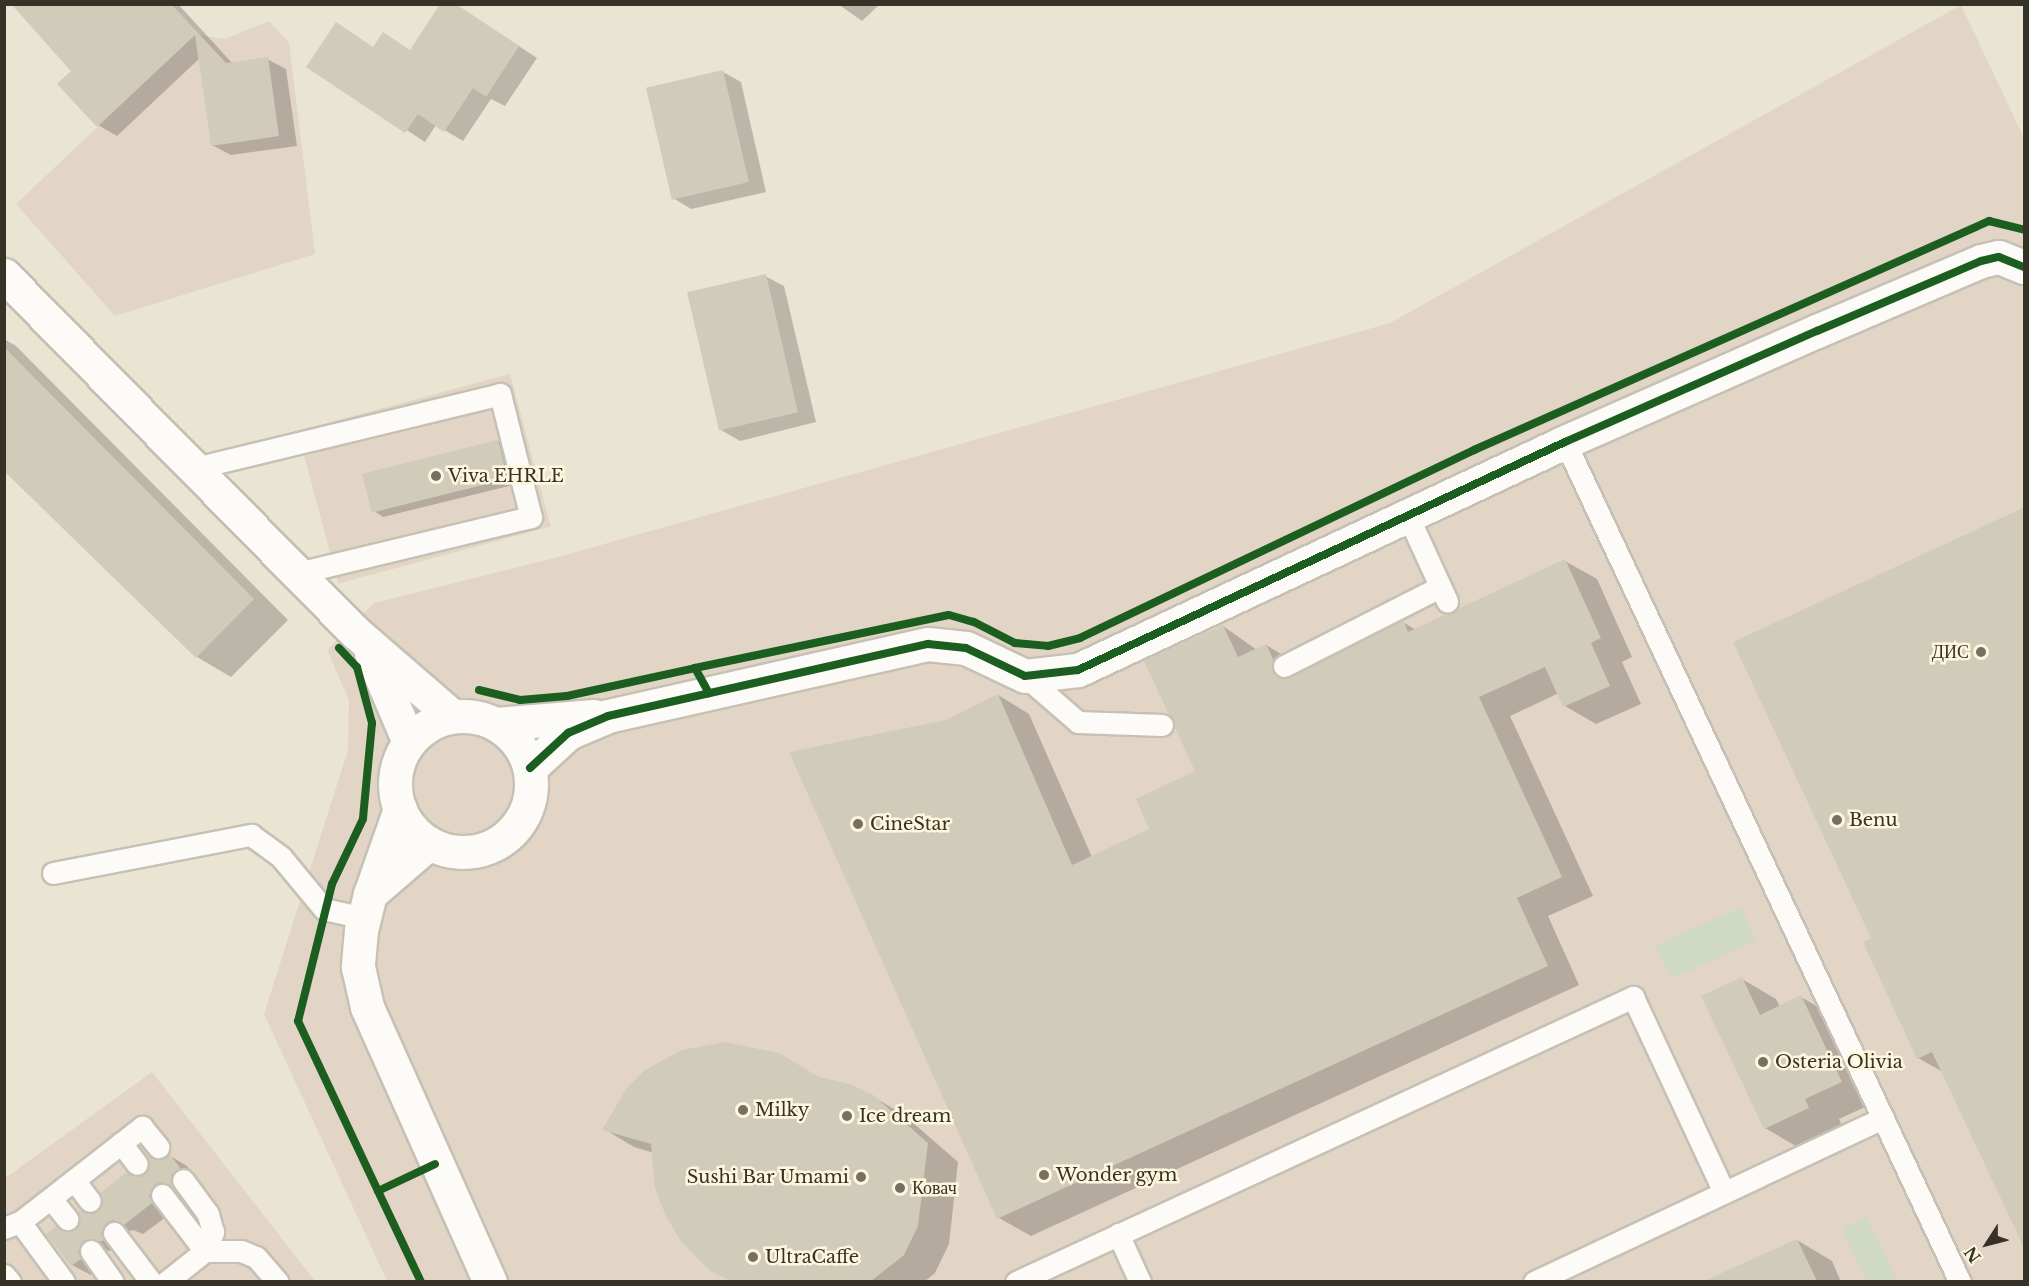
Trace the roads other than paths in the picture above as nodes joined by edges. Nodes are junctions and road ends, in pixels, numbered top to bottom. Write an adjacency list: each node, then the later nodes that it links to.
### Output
1 (2025, 267): 3 (street)
2 (4, 275): 4 (street)
3 (1565, 442): 5 (street); 20 (lane)
4 (195, 468): 6 (street); 6 (lane)
5 (1408, 516): 8 (lane); 9 (street)
6 (298, 573): 7 (street)
7 (366, 643): 10 (street); 14 (street)
8 (1284, 666)
9 (1025, 676): 11 (street); 13 (lane)
10 (453, 716): 12 (street); 14 (street)
11 (608, 716): 12 (street); 15 (street)
12 (496, 724): 15 (street)
13 (1162, 725)
14 (409, 742): 16 (street)
15 (530, 768): 17 (street)
16 (400, 809): 17 (street); 19 (street)
17 (429, 843): 19 (street)
18 (53, 873): 19 (lane)
19 (367, 906): 43 (street)
20 (1883, 1118): 26 (lane); 47 (lane)
21 (121, 1143): 22 (lane); 23 (lane); 24 (lane)
22 (158, 1148)
23 (137, 1164)
24 (74, 1180): 28 (lane); 29 (lane)
25 (183, 1180): 35 (lane)
26 (1724, 1192): 33 (lane); 46 (lane)
27 (162, 1195): 35 (lane)
28 (51, 1199): 30 (lane); 31 (lane)
29 (90, 1201)
30 (67, 1219)
31 (12, 1225): 38 (lane)
32 (114, 1233): 40 (lane)
33 (1118, 1234): 44 (lane); 45 (lane)
34 (91, 1251): 39 (lane)
35 (205, 1251): 41 (lane); 42 (lane)
36 (4, 1275): 37 (lane)
37 (10, 1281)
38 (64, 1281)
39 (113, 1281)
40 (151, 1281)
41 (166, 1281)
42 (279, 1281)
43 (490, 1281)
44 (1016, 1281)
45 (1140, 1281)
46 (1534, 1281)
47 (1960, 1281)

